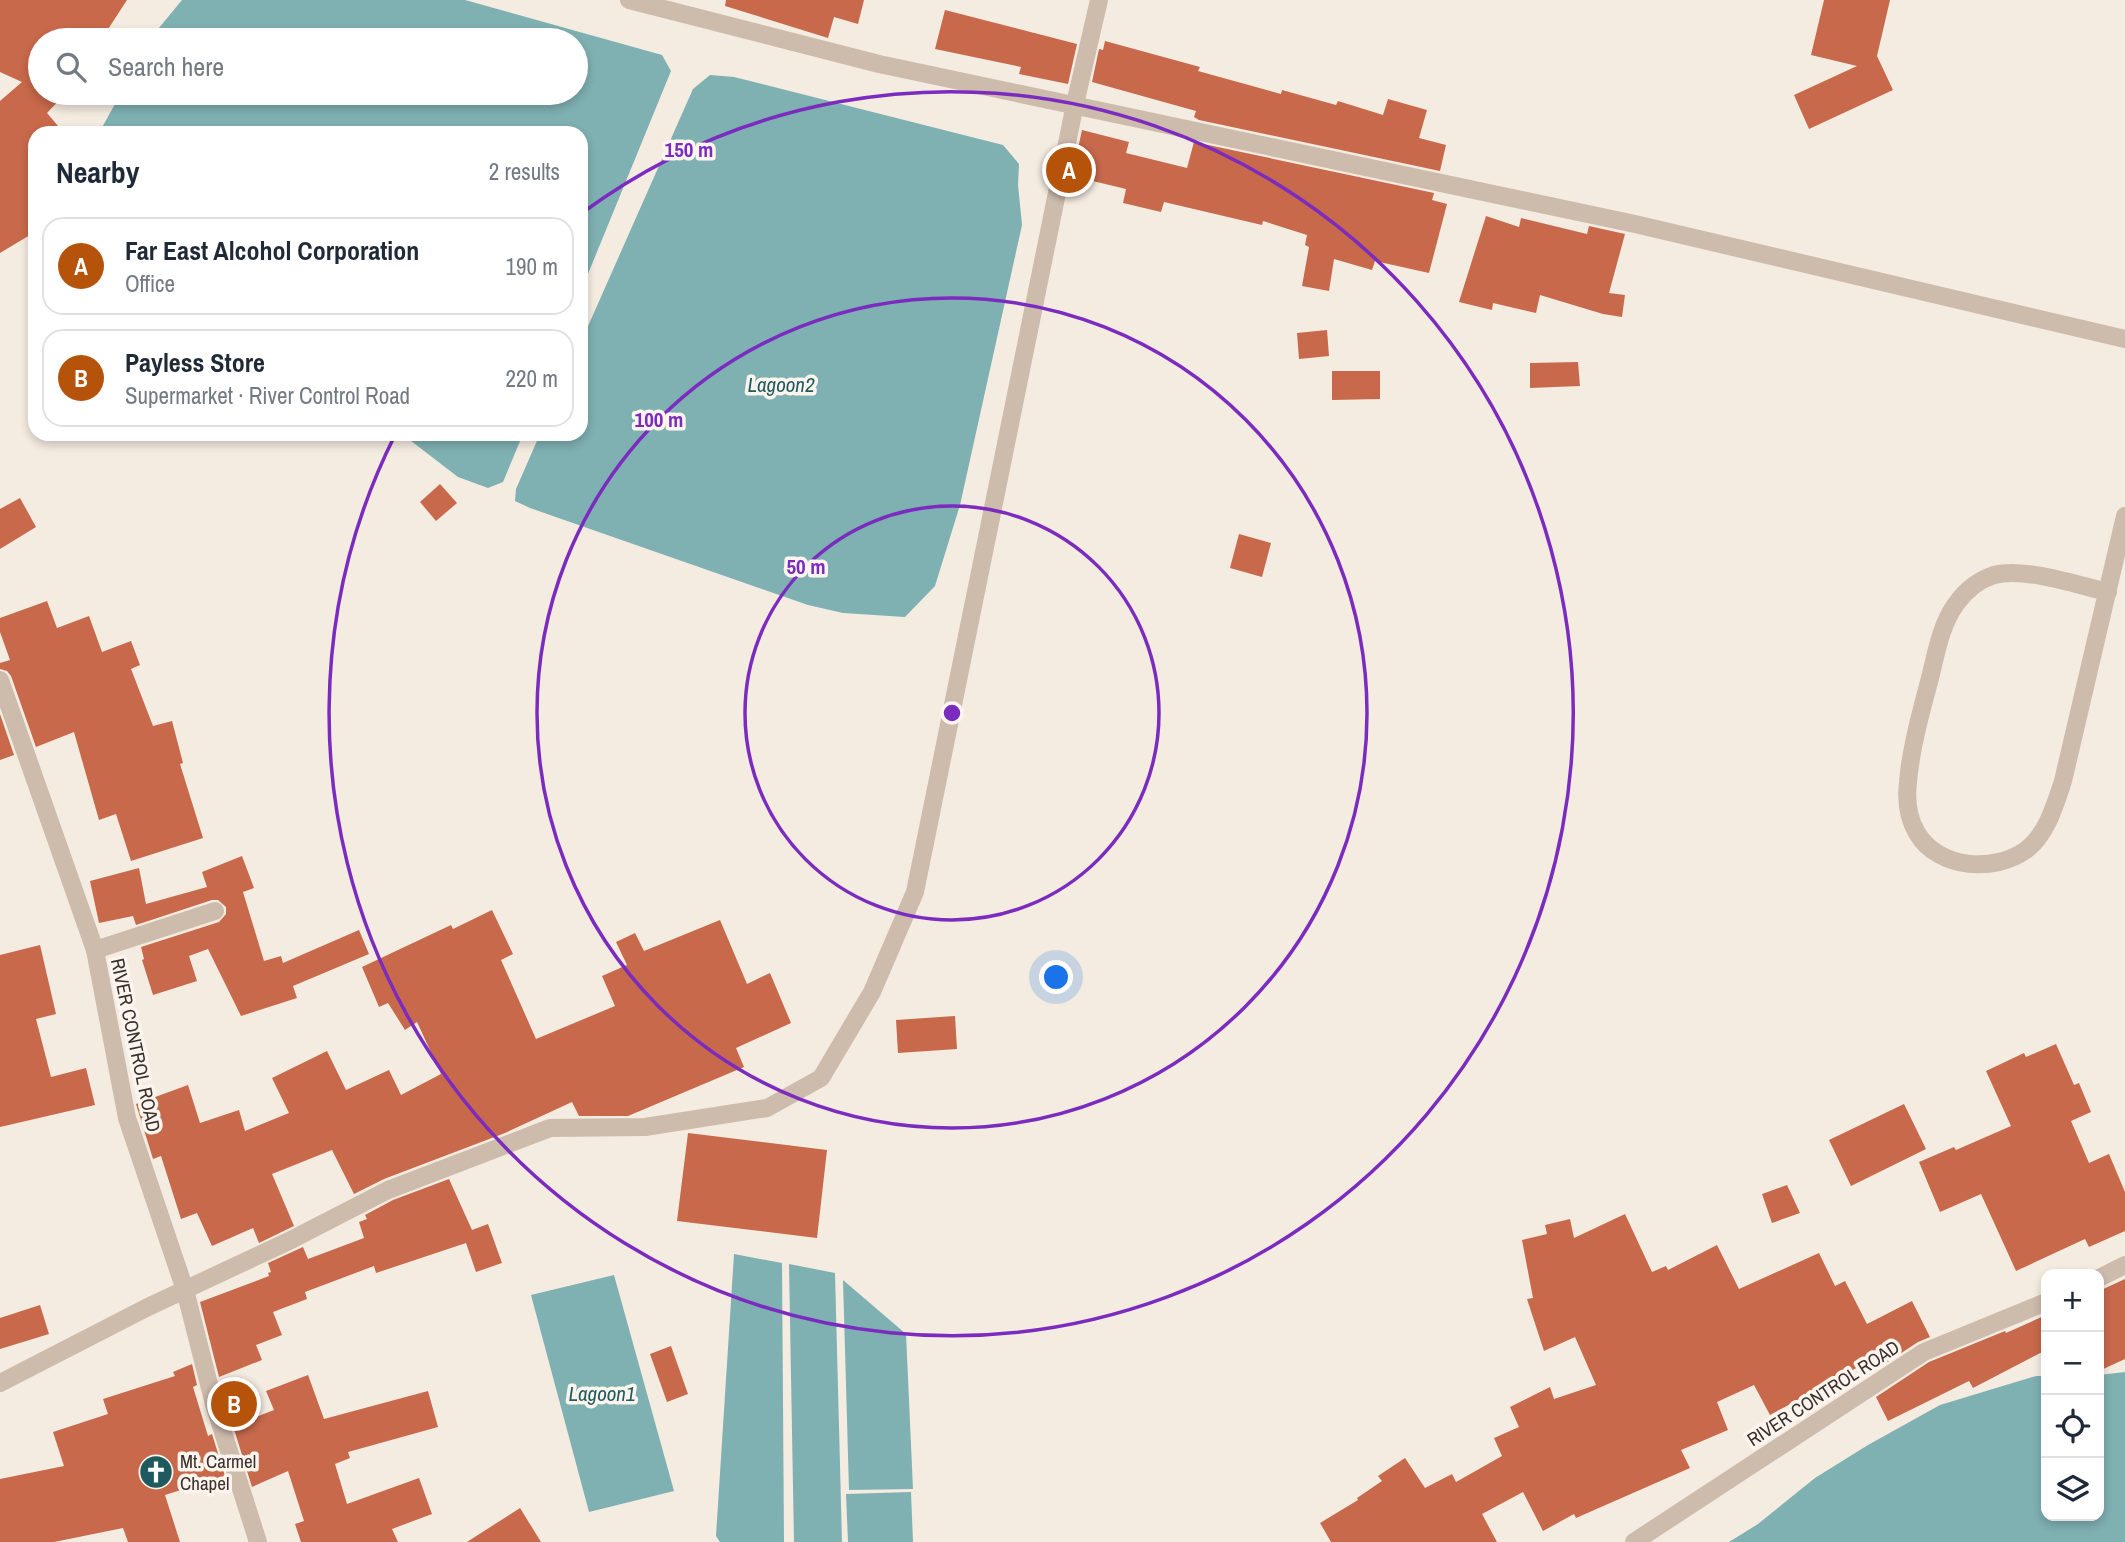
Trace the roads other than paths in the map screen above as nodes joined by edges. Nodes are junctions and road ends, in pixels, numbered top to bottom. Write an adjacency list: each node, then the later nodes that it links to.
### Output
1 (629, 0): 3 (street)
2 (1099, 0): 3 (street)
3 (1075, 104): 4 (street); 12 (street)
4 (2125, 339)
5 (2125, 516): 6 (street)
6 (2108, 592): 6 (street)
7 (0, 680): 9 (street, RIVER CONTROL ROAD)
8 (215, 911): 9 (street)
9 (94, 950): 12 (street, RIVER CONTROL ROAD)
10 (2125, 1265): 11 (street)
11 (2104, 1276)
12 (185, 1290): 14 (street); 15 (street, RIVER CONTROL ROAD)
13 (2041, 1304): 16 (street, RIVER CONTROL ROAD)
14 (0, 1383)
15 (258, 1542)
16 (1634, 1542)

